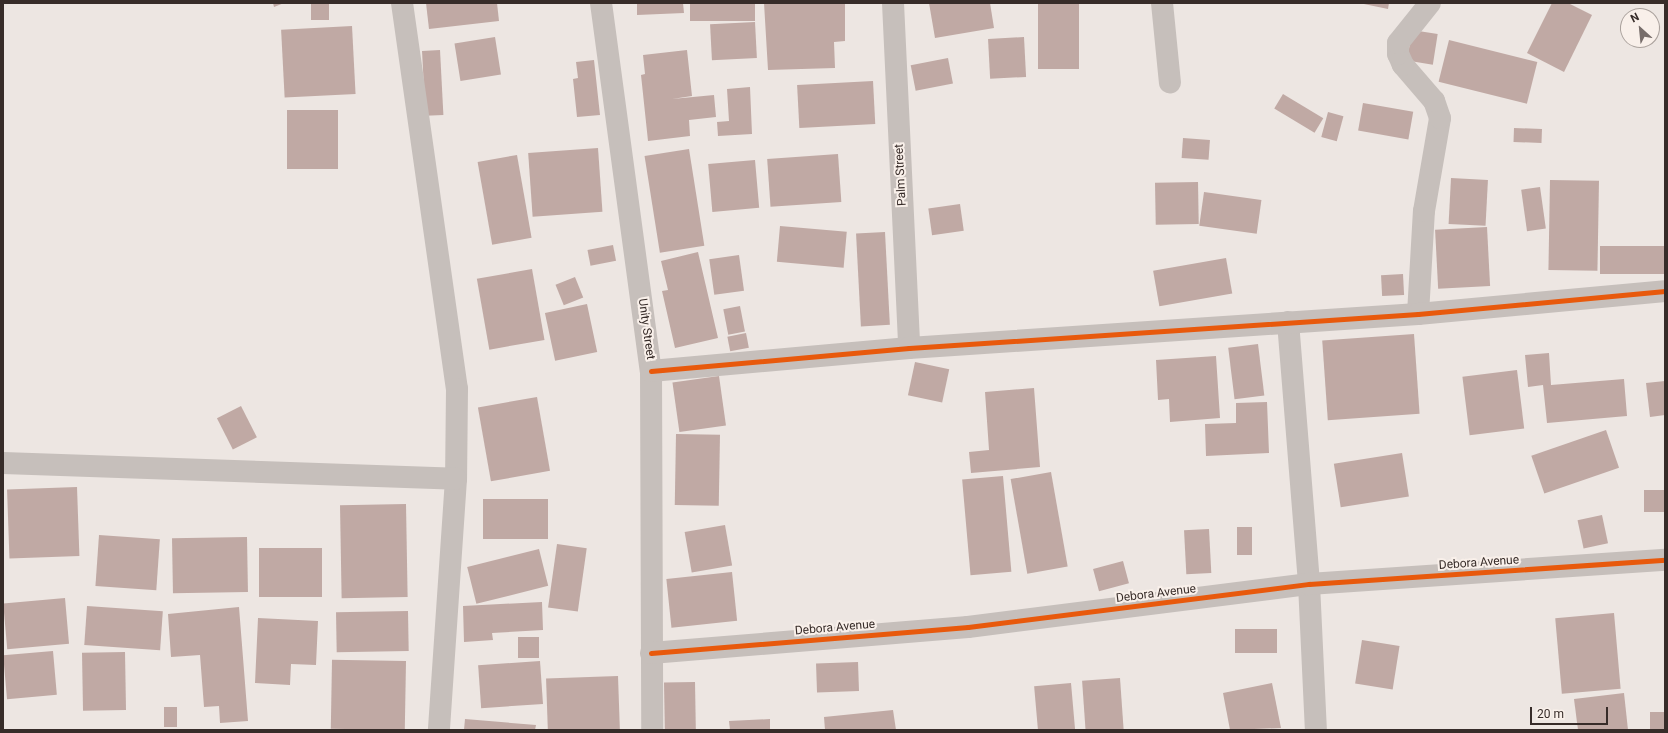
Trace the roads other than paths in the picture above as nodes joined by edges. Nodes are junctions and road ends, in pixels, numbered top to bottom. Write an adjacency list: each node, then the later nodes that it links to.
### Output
1 (402, 3): 13 (street)
2 (601, 3): 11 (street, Unity Street)
3 (893, 3): 10 (street, Palm Street)
4 (1162, 3): 6 (street)
5 (1430, 3): 8 (street)
6 (1170, 83)
7 (1665, 291): 8 (street)
8 (1418, 314): 9 (street)
9 (1288, 322): 10 (street); 15 (street)
10 (909, 348): 11 (street)
11 (652, 371): 16 (street, Unity Street)
12 (3, 463): 13 (street)
13 (456, 478): 17 (street)
14 (1665, 560): 15 (street, Debora Avenue)
15 (1309, 584): 16 (street, Debora Avenue); 19 (street)
16 (651, 653): 18 (street, Unity Street)
17 (439, 730)
18 (652, 730)
19 (1316, 730)

